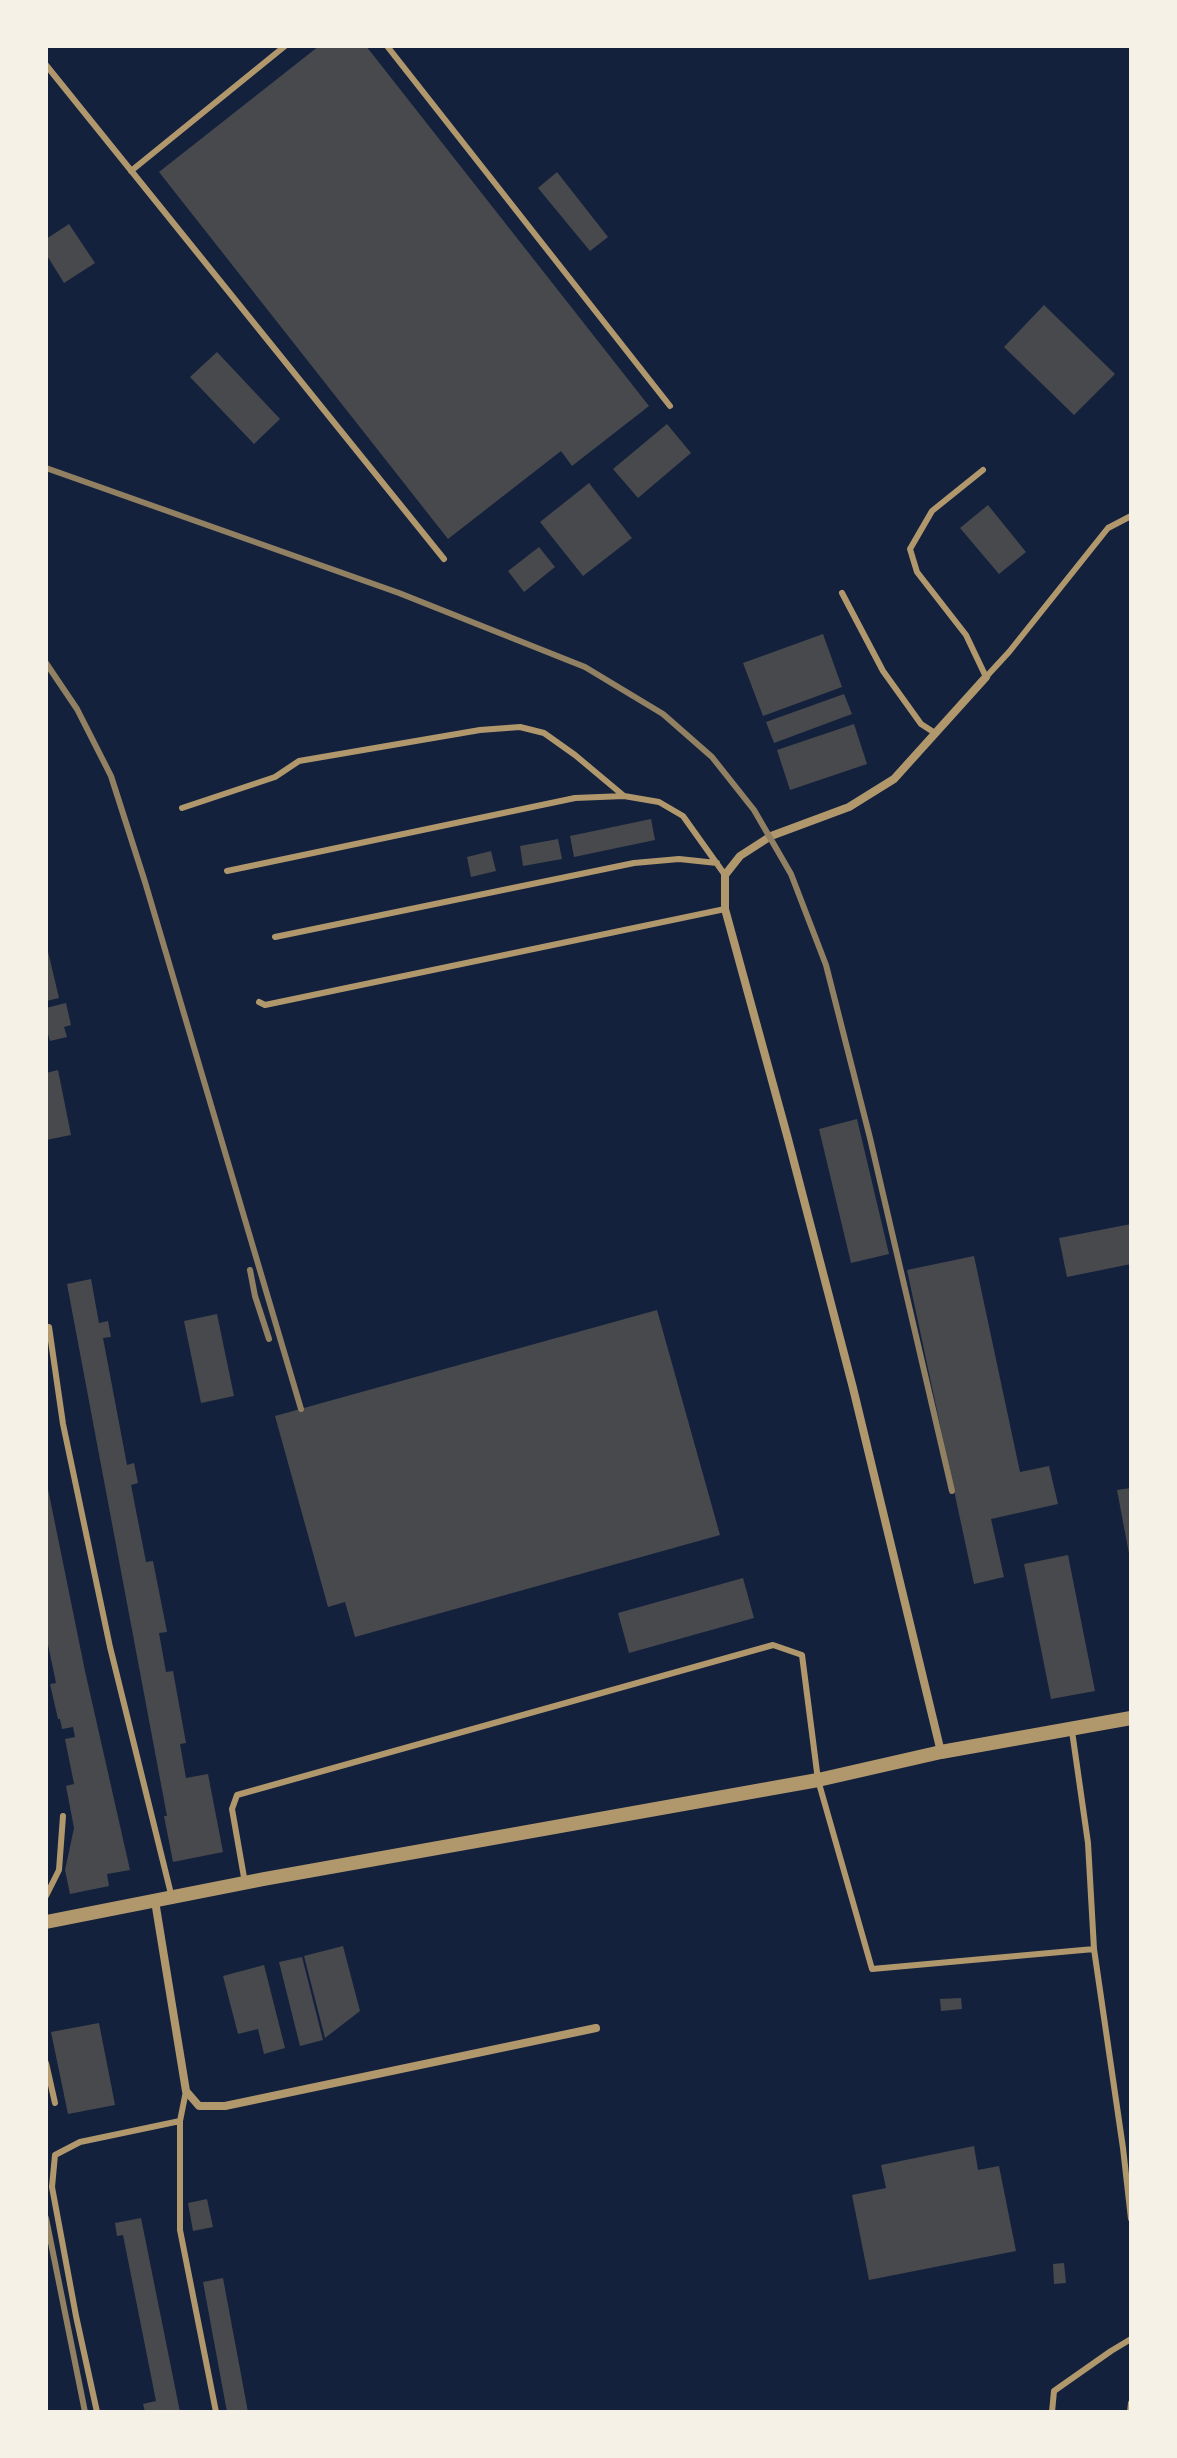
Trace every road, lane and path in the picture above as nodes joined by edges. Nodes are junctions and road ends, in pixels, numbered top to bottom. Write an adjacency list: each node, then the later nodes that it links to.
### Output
1 (285, 46): 4 (lane)
2 (387, 46): 5 (lane)
3 (46, 65): 4 (lane)
4 (131, 171): 8 (lane)
5 (670, 406)
6 (983, 470): 10 (lane)
7 (1131, 516): 10 (lane)
8 (444, 559)
9 (842, 593): 11 (lane)
10 (986, 677): 11 (street)
11 (935, 733): 16 (street)
12 (624, 796): 13 (lane); 14 (lane); 15 (lane)
13 (182, 808)
14 (717, 863): 16 (lane); 18 (lane)
15 (227, 871)
16 (725, 875): 17 (street)
17 (725, 909): 19 (lane); 23 (street)
18 (275, 937)
19 (259, 1002)
20 (49, 1327): 28 (lane)
21 (1131, 1718): 22 (street)
22 (1071, 1729): 23 (street); 31 (lane)
23 (941, 1752): 24 (street)
24 (818, 1780): 26 (street); 26 (lane); 31 (lane)
25 (63, 1816): 27 (lane)
26 (245, 1883): 28 (street)
27 (46, 1896)
28 (172, 1898): 29 (street)
29 (155, 1901): 30 (street); 34 (street)
30 (46, 1922)
31 (1094, 1949): 37 (lane)
32 (596, 2028): 34 (street)
33 (46, 2063): 35 (lane)
34 (186, 2091): 36 (lane)
35 (55, 2103)
36 (180, 2121): 40 (lane); 41 (lane)
37 (1131, 2219)
38 (1131, 2339): 42 (lane)
39 (1131, 2403): 43 (lane)
40 (97, 2412)
41 (216, 2412)
42 (1052, 2412)
43 (1130, 2412)

